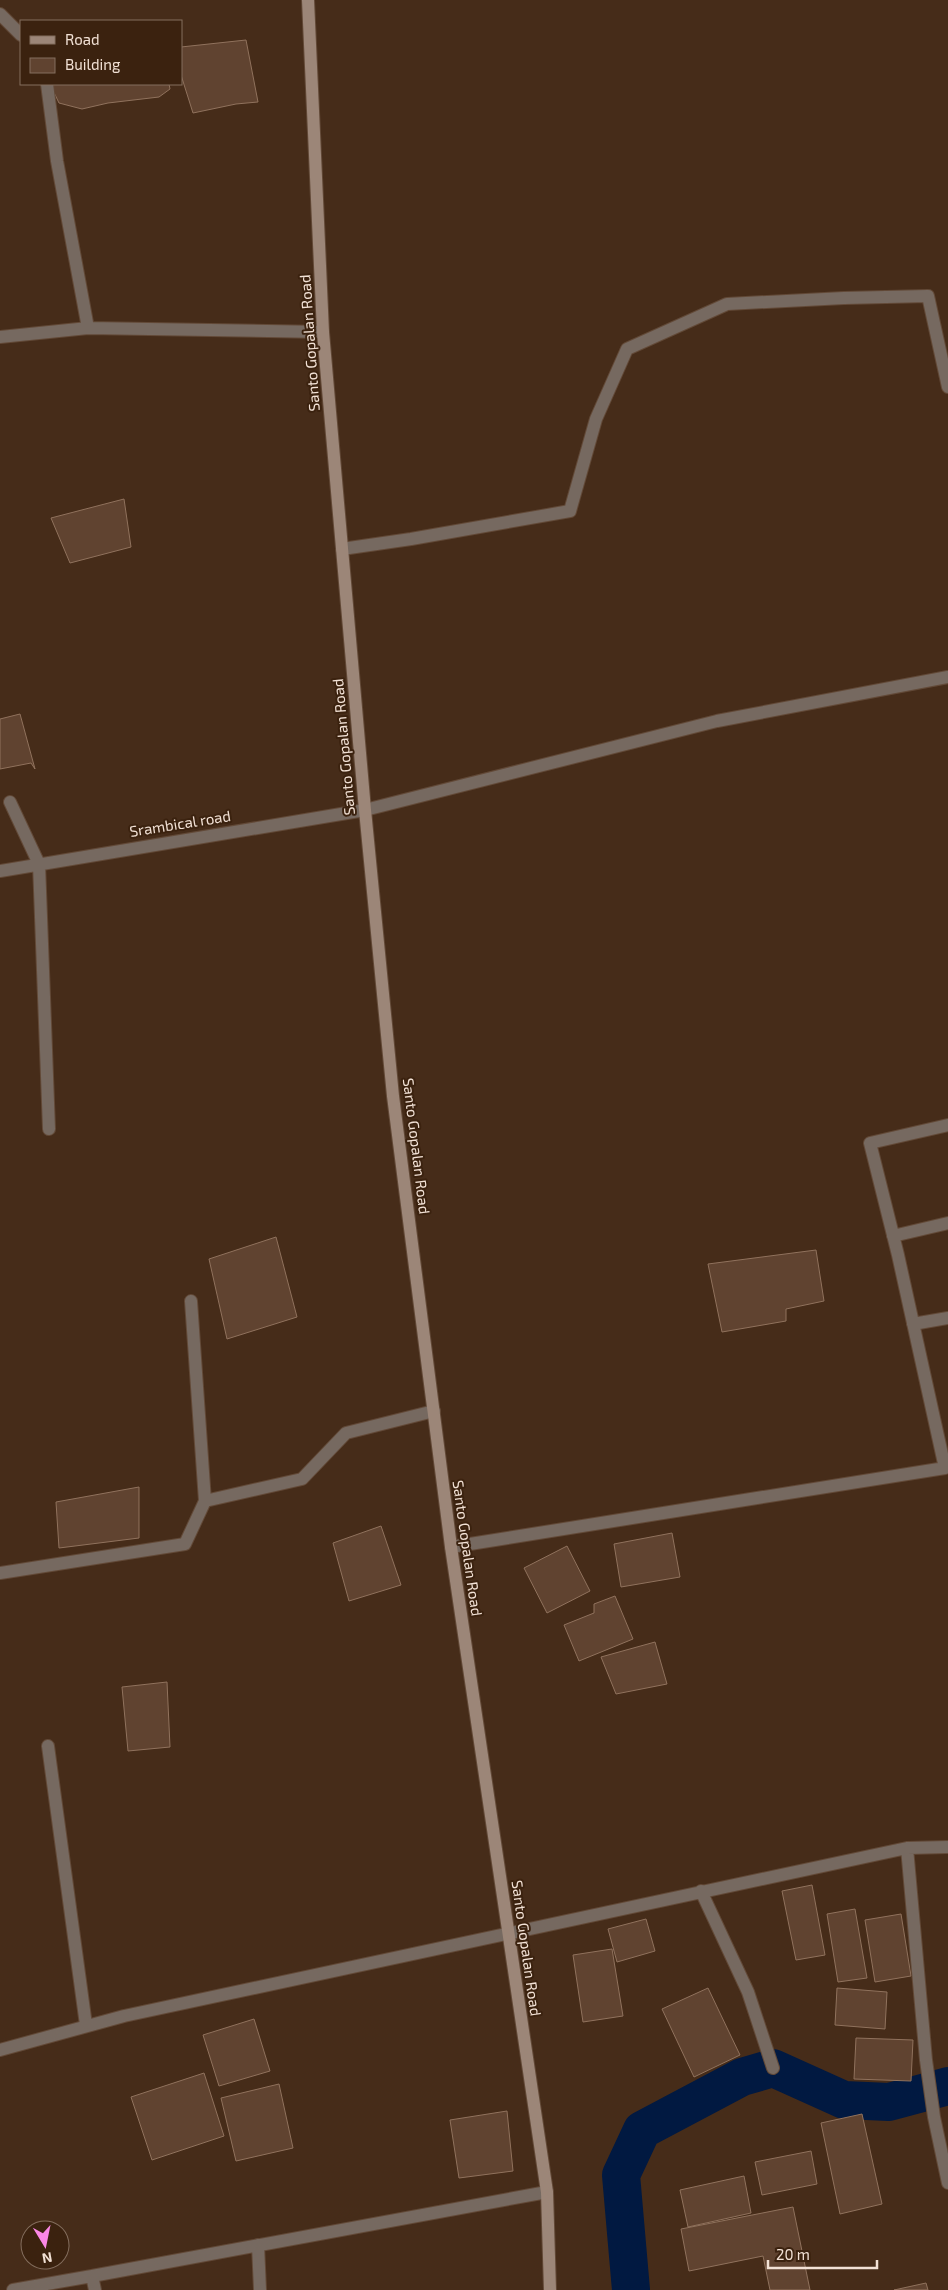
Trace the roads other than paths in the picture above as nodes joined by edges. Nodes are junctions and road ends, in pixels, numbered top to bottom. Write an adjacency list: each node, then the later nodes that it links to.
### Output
1 (308, 0): 6 (main road, Santo Gopalan Road)
2 (0, 14): 3 (street)
3 (20, 34)
4 (47, 85): 5 (street)
5 (88, 328): 6 (street); 7 (street)
6 (323, 332): 9 (main road, Santo Gopalan Road)
7 (0, 337)
8 (948, 387): 9 (street)
9 (342, 549): 12 (main road, Santo Gopalan Road)
10 (948, 677): 12 (street, Srambical road)
11 (10, 802): 13 (street)
12 (365, 810): 13 (street, Srambical road); 22 (main road, Santo Gopalan Road)
13 (39, 864): 14 (street, Srambical road); 16 (street)
14 (0, 870)
15 (948, 1126): 18 (street)
16 (49, 1129)
17 (948, 1223): 18 (street)
18 (894, 1236): 21 (street)
19 (191, 1300): 23 (street)
20 (948, 1318): 21 (street)
21 (913, 1324): 24 (street)
22 (434, 1411): 23 (street); 24 (main road, Santo Gopalan Road)
23 (205, 1501): 25 (street)
24 (451, 1547): 30 (main road, Santo Gopalan Road)
25 (0, 1573)
26 (48, 1746): 31 (street)
27 (948, 1847): 28 (street)
28 (907, 1848): 29 (street); 34 (street)
29 (701, 1891): 30 (street); 33 (street)
30 (508, 1932): 31 (street); 35 (main road, Santo Gopalan Road)
31 (86, 2025): 32 (street)
32 (0, 2050)
33 (774, 2068)
34 (948, 2183)
35 (547, 2192): 36 (street); 41 (main road, Santo Gopalan Road)
36 (258, 2245): 37 (street); 40 (street)
37 (92, 2276): 38 (street); 39 (street)
38 (13, 2290)
39 (95, 2290)
40 (260, 2290)
41 (550, 2290)

